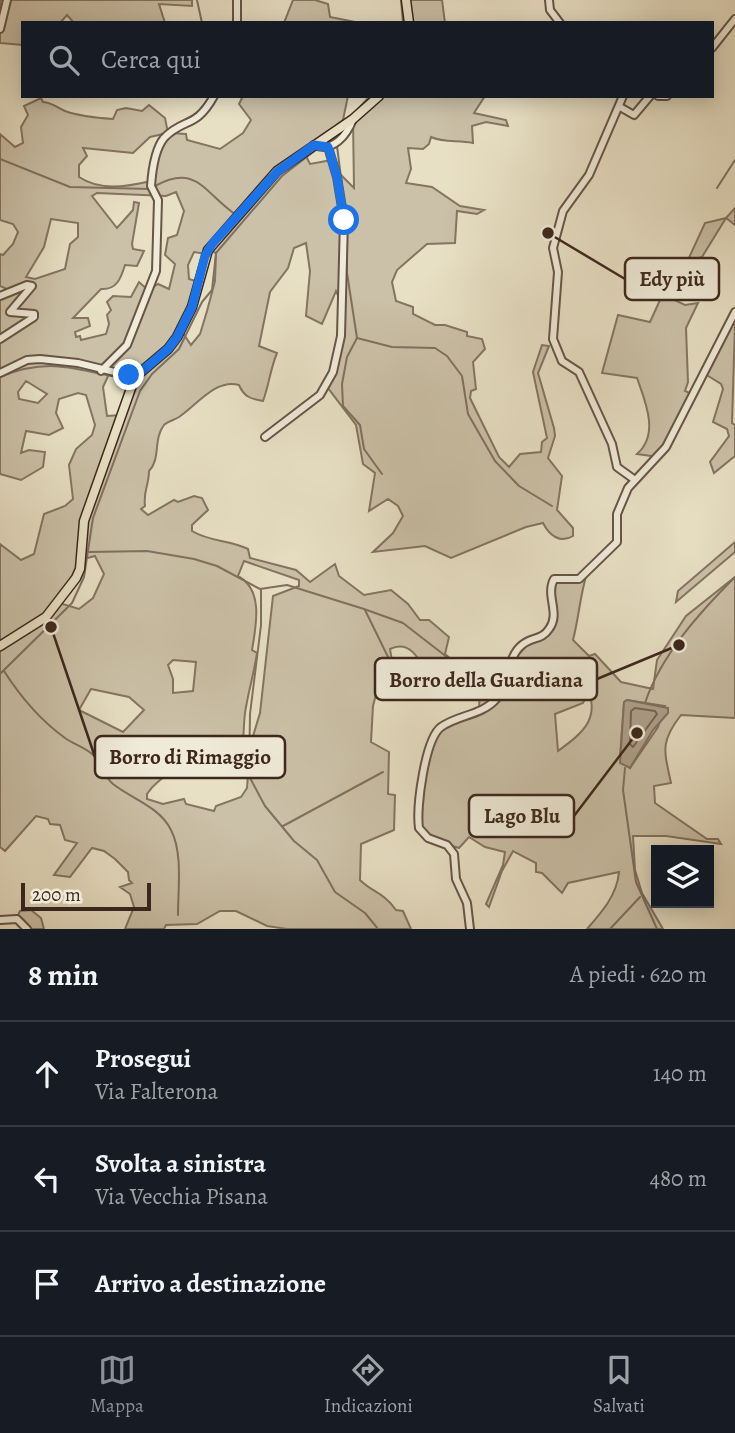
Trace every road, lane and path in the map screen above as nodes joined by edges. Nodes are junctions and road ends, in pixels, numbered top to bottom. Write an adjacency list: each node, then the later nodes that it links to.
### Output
1 (7, 0): 9 (street)
2 (237, 0): 6 (street)
3 (406, 0): 7 (main road)
4 (549, 0): 8 (street)
5 (735, 19): 10 (street)
6 (237, 21)
7 (409, 21)
8 (558, 21)
9 (0, 29)
10 (714, 45)
11 (213, 98): 22 (street)
12 (377, 98): 16 (main road)
13 (622, 98): 15 (street)
14 (648, 98): 15 (street)
15 (620, 107): 26 (street)
16 (353, 119): 17 (main road); 18 (street)
17 (314, 145): 18 (street); 24 (main road)
18 (328, 147): 25 (street)
19 (0, 296): 21 (street)
20 (735, 312): 26 (street)
21 (0, 339)
22 (102, 371): 23 (street); 24 (street)
23 (0, 373)
24 (135, 377): 27 (main road)
25 (265, 437)
26 (635, 480): 30 (street)
27 (0, 646)
28 (0, 920): 29 (street)
29 (24, 926)
30 (470, 929)

